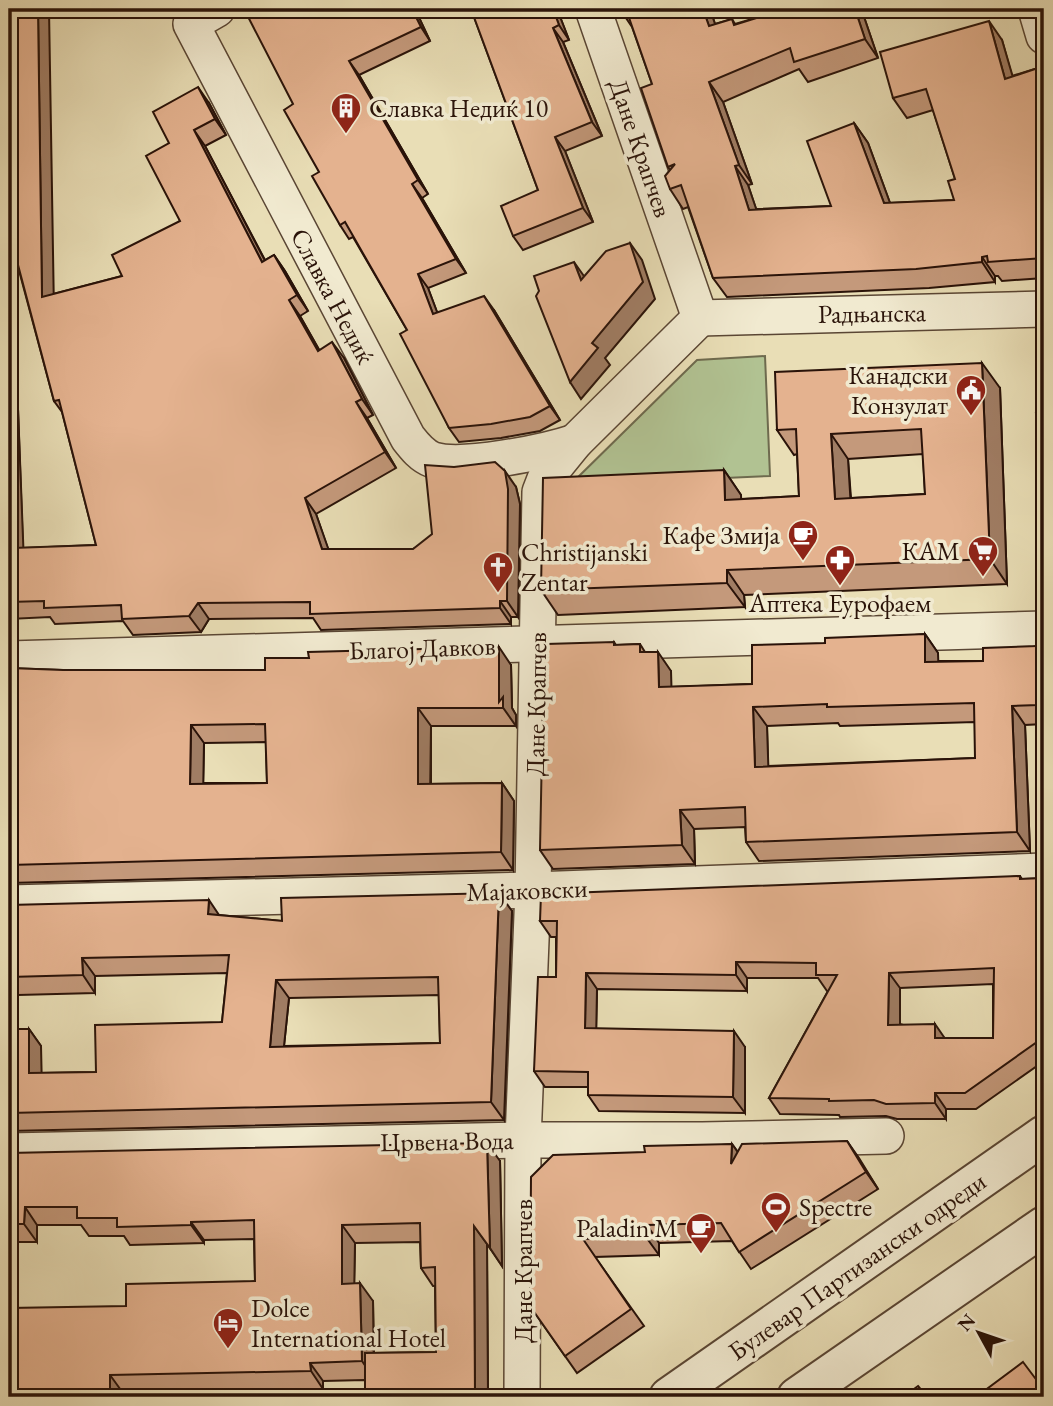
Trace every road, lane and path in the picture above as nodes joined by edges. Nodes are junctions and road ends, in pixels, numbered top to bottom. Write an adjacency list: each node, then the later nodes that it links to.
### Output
1 (217, 9): 7 (street, Славка Недиќ)
2 (593, 9): 6 (street, Дане Крапчев)
3 (1036, 9): 4 (street)
4 (1044, 36)
5 (1044, 309): 6 (street, Радњанска)
6 (700, 318): 7 (street, Дане Крапчев)
7 (575, 442): 9 (street, Дане Крапчев)
8 (1044, 629): 9 (street, Благој Давков)
9 (537, 644): 10 (street, Благој Давков); 12 (street, Дане Крапчев)
10 (9, 659)
11 (1044, 871): 12 (street, Мајаковски)
12 (533, 890): 13 (street, Мајаковски); 16 (street, Дане Крапчев)
13 (9, 903)
14 (1044, 1135): 20 (street, Булевар Партизански одреди)
15 (886, 1136): 16 (street, Црвена Вода)
16 (523, 1140): 17 (street, Црвена Вода); 19 (street, Дане Крапчев)
17 (9, 1151)
18 (1044, 1226): 21 (street)
19 (522, 1397)
20 (669, 1397)
21 (797, 1397)

